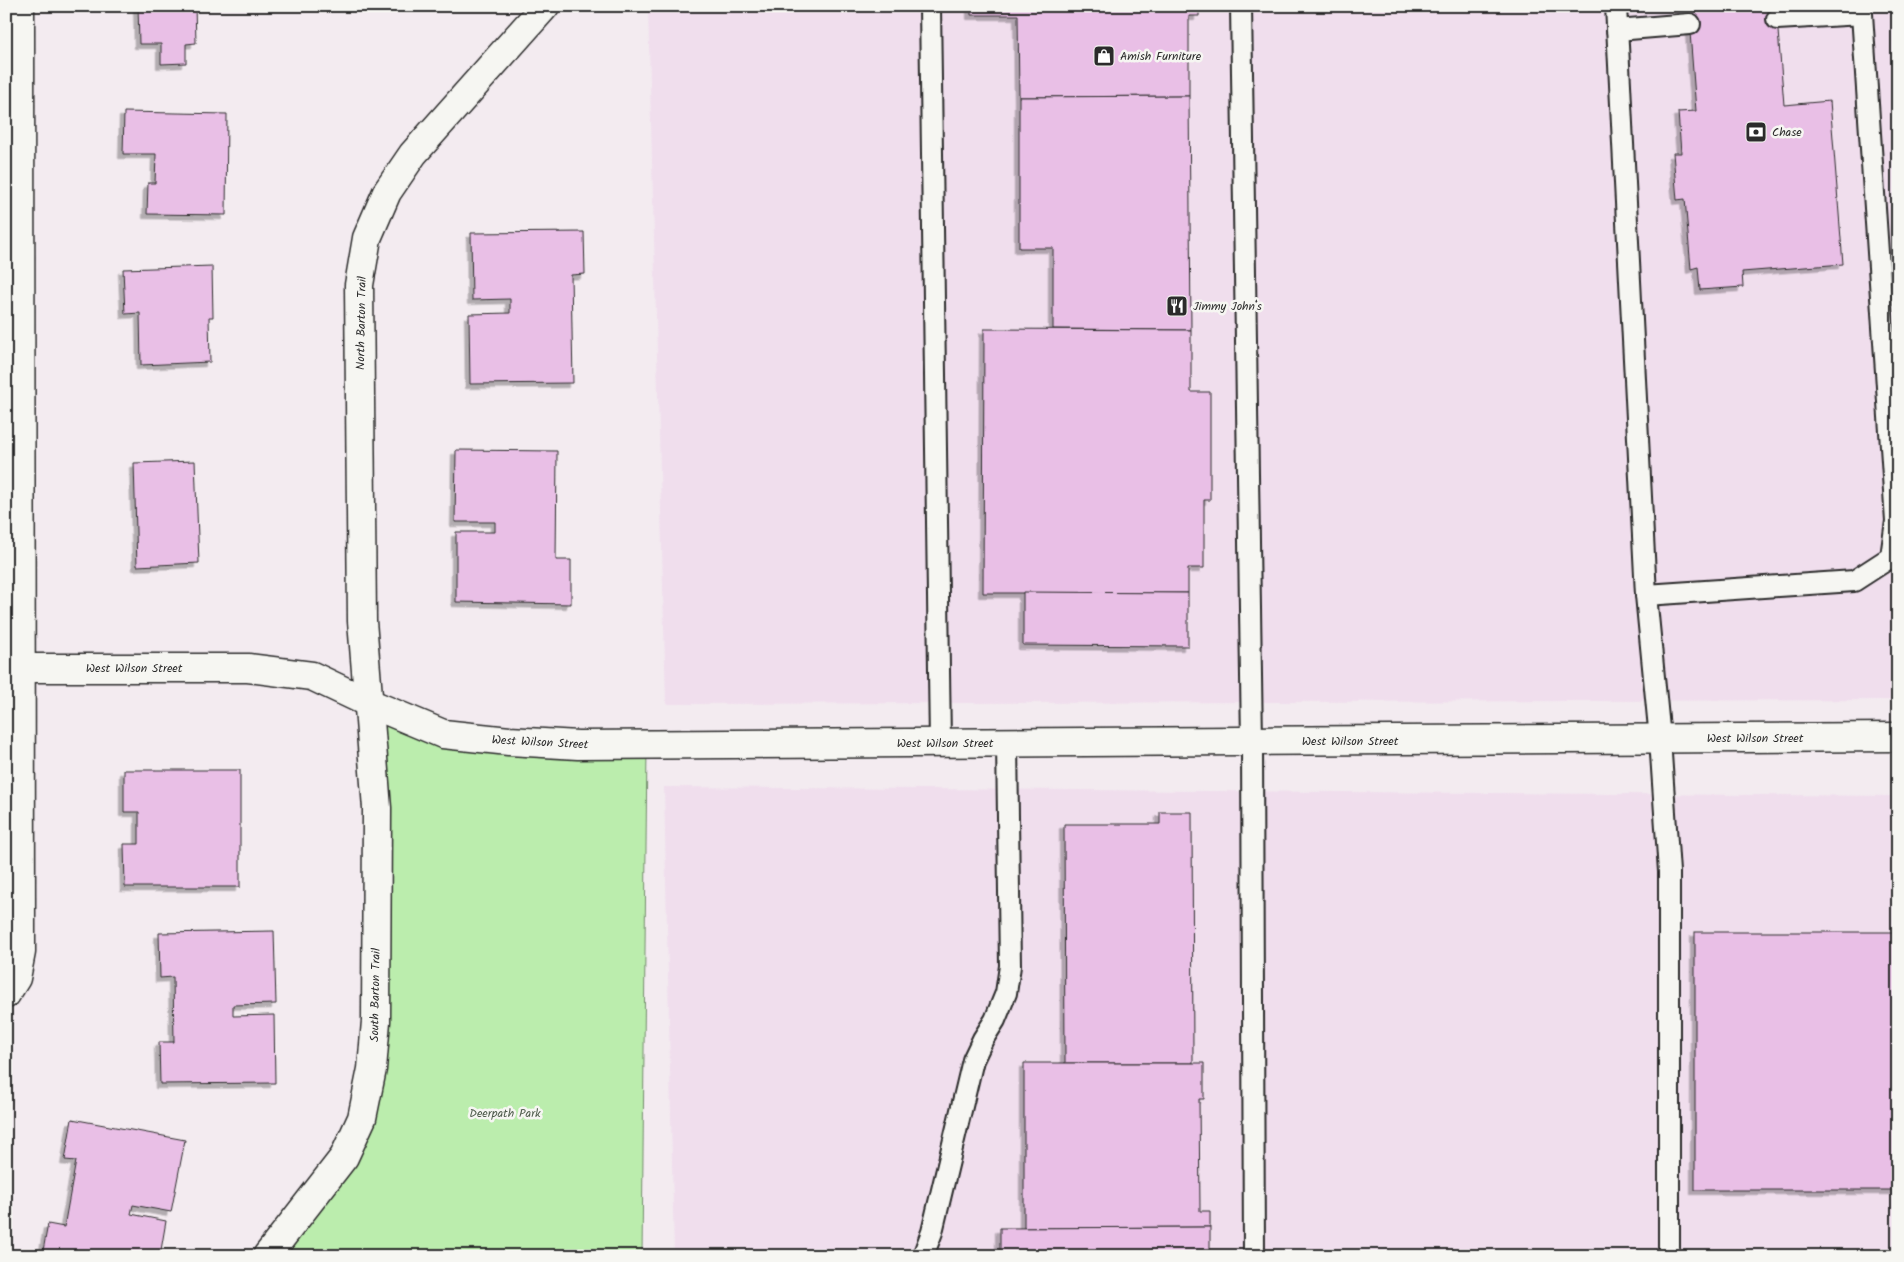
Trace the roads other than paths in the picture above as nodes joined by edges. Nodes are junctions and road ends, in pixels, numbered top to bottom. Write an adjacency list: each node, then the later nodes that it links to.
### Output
1 (20, 6): 10 (street)
2 (545, 6): 11 (street, North Barton Trail)
3 (930, 6): 15 (lane)
4 (1241, 6): 14 (lane)
5 (1616, 6): 8 (lane)
6 (1777, 19): 9 (lane)
7 (1690, 24): 8 (lane)
8 (1617, 30): 9 (lane)
9 (1646, 595): 13 (lane)
10 (14, 668): 11 (street, West Wilson Street); 17 (street)
11 (369, 703): 15 (street, West Wilson Street); 18 (street, South Barton Trail)
12 (1898, 737): 13 (street, West Wilson Street)
13 (1660, 739): 14 (street, West Wilson Street); 21 (lane)
14 (1252, 742): 16 (street, West Wilson Street); 20 (lane)
15 (940, 743): 16 (street, West Wilson Street)
16 (1007, 743): 19 (lane)
17 (6, 994)
18 (267, 1256)
19 (923, 1256)
20 (1254, 1256)
21 (1669, 1256)

